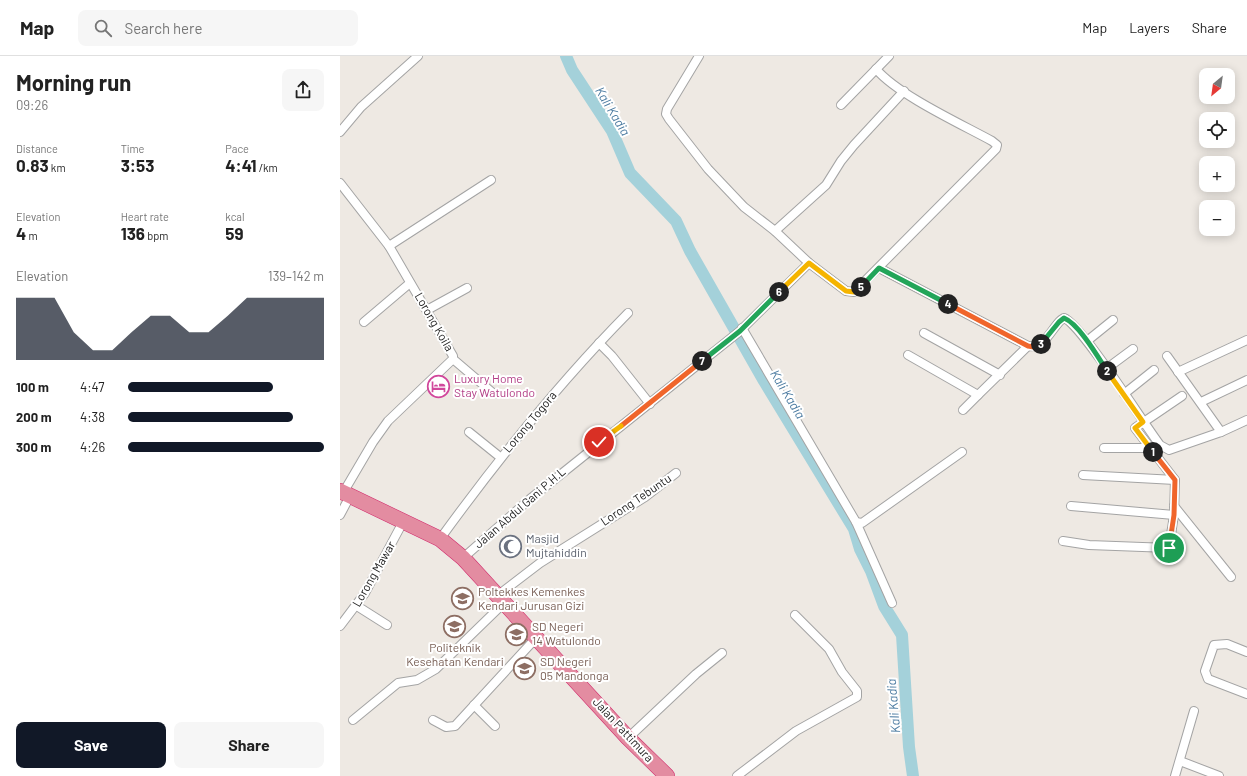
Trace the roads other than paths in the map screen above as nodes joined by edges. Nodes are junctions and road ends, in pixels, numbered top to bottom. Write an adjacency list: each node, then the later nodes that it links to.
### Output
1 (418, 56): 7 (street)
2 (698, 56): 10 (street)
3 (889, 56): 4 (street)
4 (876, 69): 5 (street); 6 (street)
5 (904, 91): 10 (street); 13 (street)
6 (841, 105)
7 (340, 132)
8 (491, 180): 11 (street)
9 (340, 182): 11 (street, Lorong Koila)
10 (775, 232): 12 (street)
11 (389, 246): 14 (street, Lorong Koila)
12 (809, 263): 13 (street); 20 (street, Jalan Abdul Gani P.H.L)
13 (879, 268): 25 (street)
14 (410, 282): 16 (street, Lorong Koila); 19 (street)
15 (467, 288): 16 (street)
16 (427, 310): 29 (street, Lorong Koila)
17 (628, 313): 24 (street, Lorong Togora)
18 (1113, 320): 23 (street)
19 (364, 322)
20 (741, 329): 40 (street, Jalan Abdul Gani P.H.L); 58 (street)
21 (924, 333): 33 (street)
22 (1247, 340): 32 (street)
23 (1087, 341): 25 (street); 30 (street)
24 (599, 343): 40 (street); 49 (street, Lorong Togora)
25 (1028, 346): 33 (street)
26 (1133, 349): 30 (street)
27 (908, 355): 37 (street)
28 (1167, 356): 32 (street)
29 (453, 360): 35 (street); 53 (street, Lorong Koila)
30 (1106, 369): 36 (street)
31 (1154, 370): 36 (street)
32 (1178, 372): 39 (street)
33 (1000, 375): 37 (street)
34 (1247, 380): 39 (street)
35 (494, 394)
36 (1124, 394): 43 (street)
37 (978, 395): 41 (street)
38 (1182, 396): 43 (street)
39 (1201, 402): 45 (street)
40 (650, 404): 61 (street, Jalan Abdul Gani P.H.L)
41 (964, 410)
42 (1247, 420): 45 (street)
43 (1143, 422): 45 (street); 47 (street)
44 (469, 432): 49 (street)
45 (1221, 432)
46 (1104, 448): 47 (street)
47 (1150, 448): 52 (street)
48 (962, 452): 58 (street)
49 (500, 457): 59 (street, Lorong Togora)
50 (676, 473): 63 (street, Lorong Tebuntu)
51 (1083, 475): 52 (street)
52 (1175, 480): 55 (street)
53 (344, 493): 56 (street, Lorong Koila); 57 (highway, Jalan Pattimura)
54 (1071, 506): 55 (street)
55 (1174, 510): 60 (street); 62 (street)
56 (340, 515)
57 (404, 520): 59 (highway, Jalan Pattimura); 65 (street, Lorong Mawar)
58 (856, 522): 64 (street)
59 (440, 539): 61 (highway, Jalan Pattimura)
60 (1063, 541)
61 (463, 558): 63 (highway, Jalan Pattimura)
62 (1231, 577)
63 (501, 600): 69 (highway, Jalan Pattimura); 75 (street, Lorong Tebuntu)
64 (892, 603)
65 (357, 606): 67 (street); 68 (street, Lorong Mawar)
66 (795, 615): 81 (street)
67 (387, 625)
68 (340, 626)
69 (536, 638): 73 (street); 78 (highway, Jalan Pattimura)
70 (1247, 652): 72 (street)
71 (722, 653): 78 (street)
72 (1247, 694)
73 (474, 705): 76 (street); 77 (street)
74 (1194, 711): 79 (street)
75 (353, 720)
76 (433, 720)
77 (495, 726)
78 (628, 738): 80 (highway, Jalan Pattimura)
79 (1180, 761): 82 (street); 83 (street)
80 (667, 776)
81 (737, 776)
82 (1175, 776)
83 (1219, 776)

